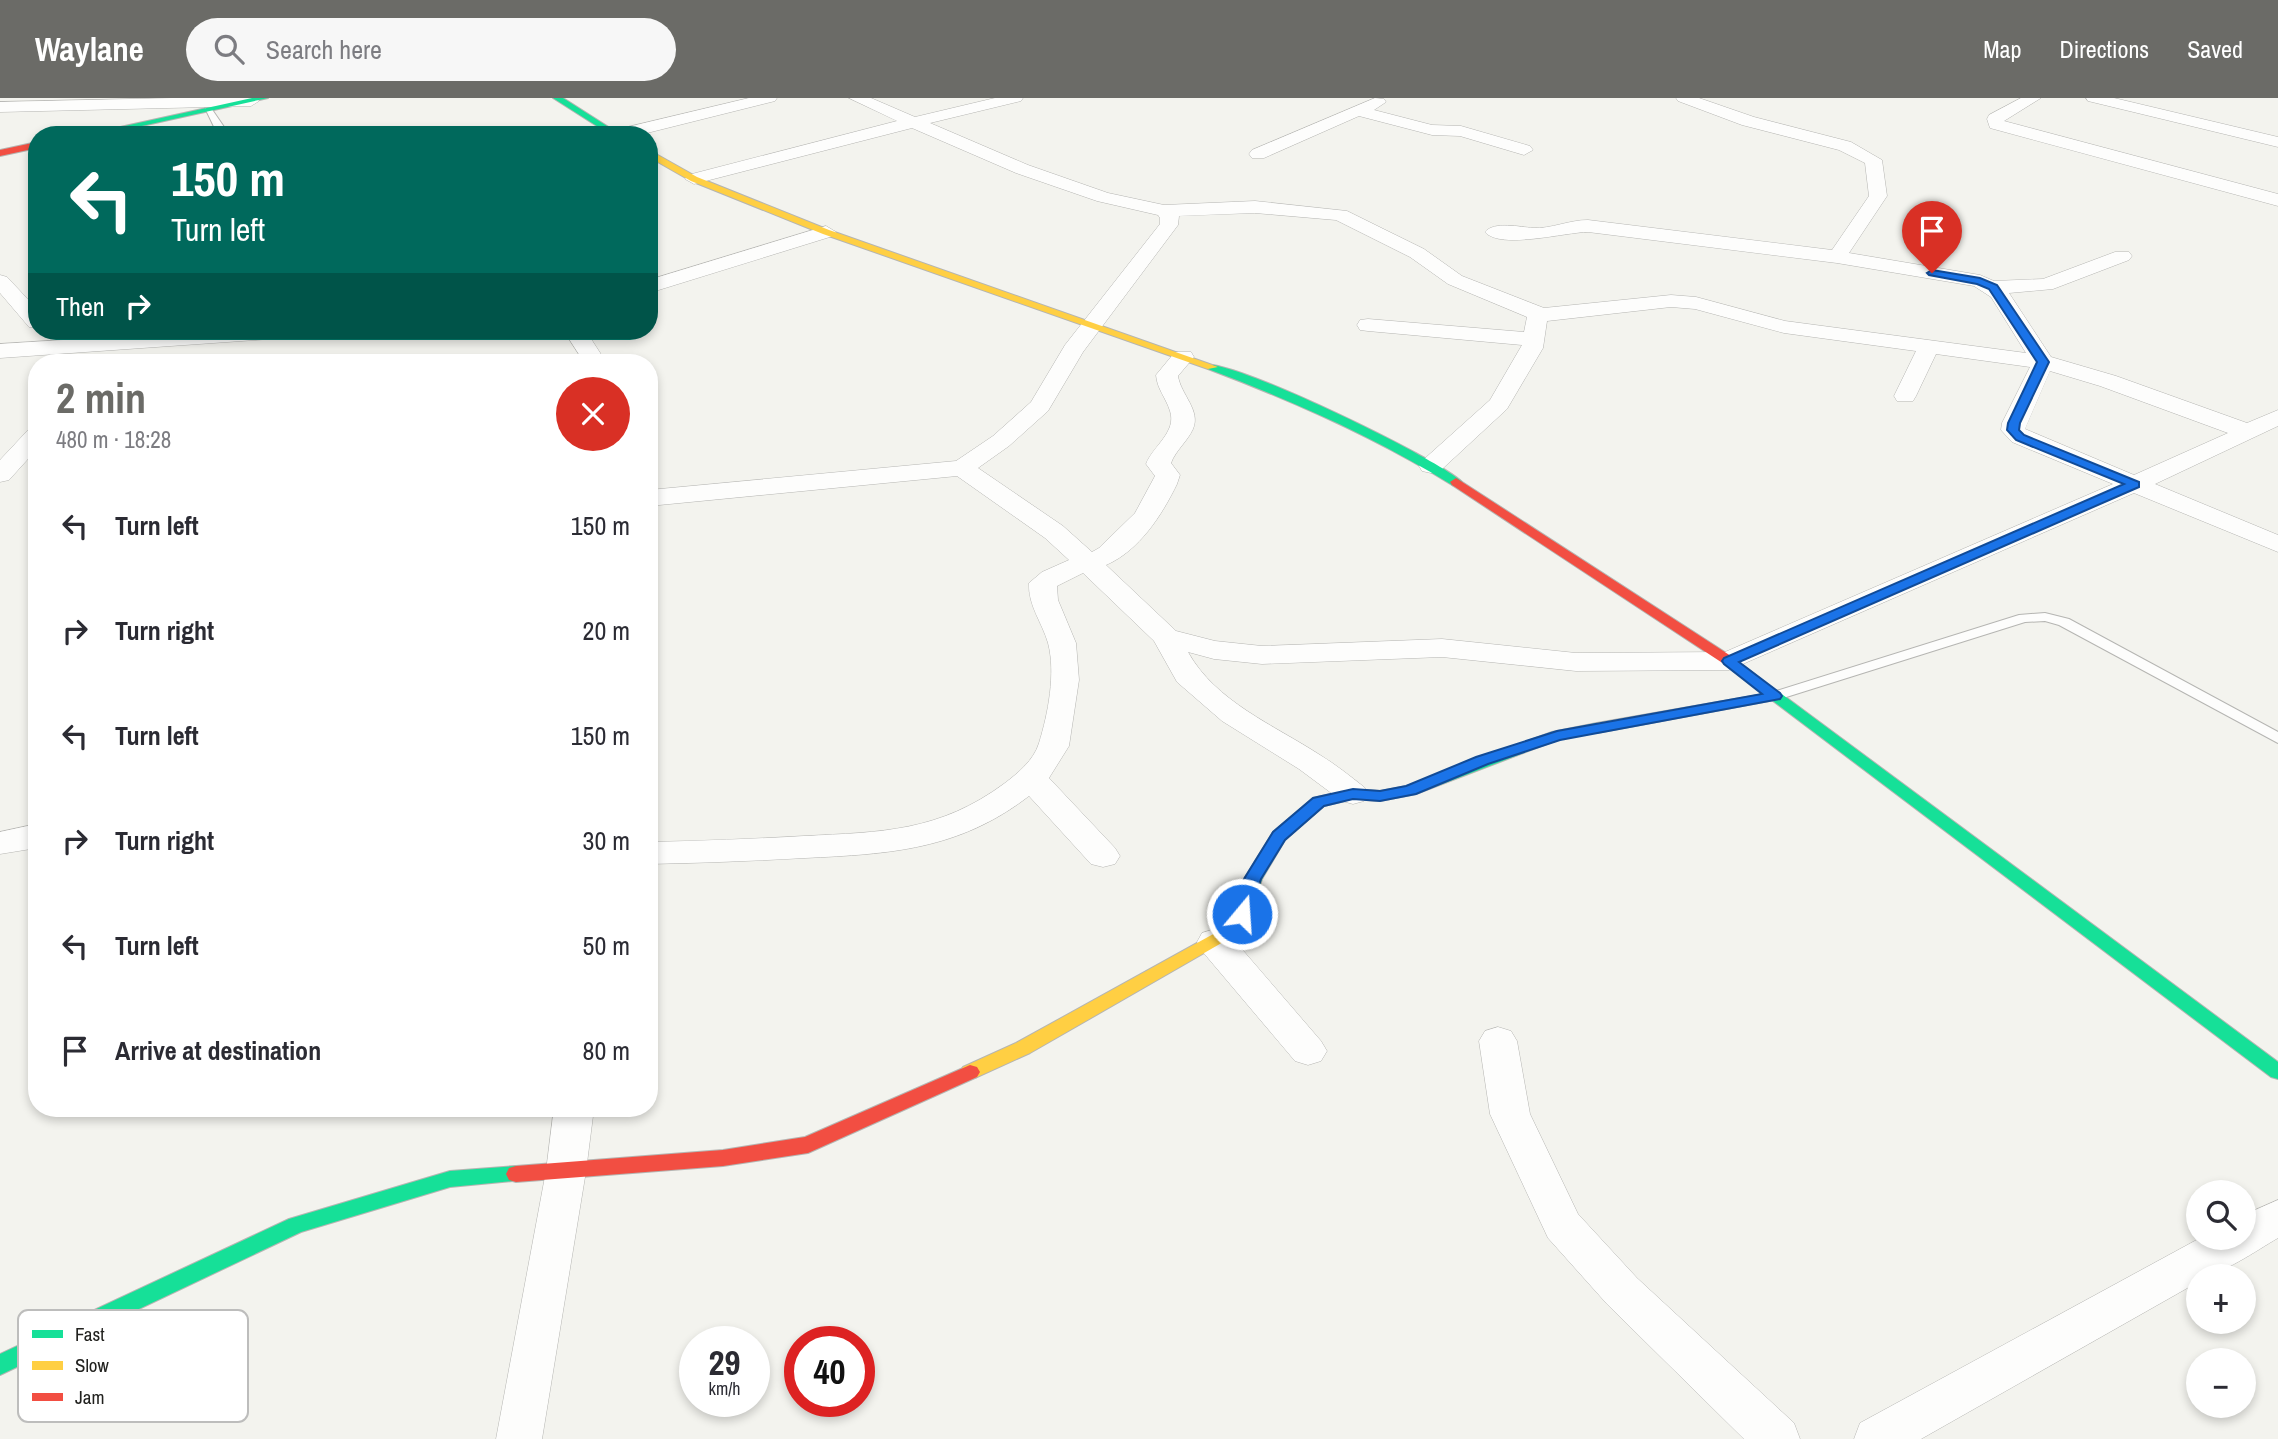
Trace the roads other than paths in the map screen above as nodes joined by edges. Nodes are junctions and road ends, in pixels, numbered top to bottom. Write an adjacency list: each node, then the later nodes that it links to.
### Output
1 (557, 98): 17 (street)
2 (857, 98): 14 (street)
3 (1015, 98): 14 (street)
4 (1386, 98): 13 (street)
5 (1684, 98): 31 (street)
6 (2034, 98): 26 (street)
7 (2094, 98): 19 (street)
8 (257, 99): 10 (street); 12 (street)
9 (762, 99): 18 (street)
10 (53, 101): 11 (street)
11 (0, 107)
12 (208, 110): 15 (street); 16 (lane)
13 (1359, 111): 21 (street); 23 (street)
14 (916, 122): 25 (street); 27 (street)
15 (131, 126)
16 (219, 126)
17 (602, 126)
18 (653, 126)
19 (2278, 142)
20 (28, 147): 22 (street)
21 (1524, 150)
22 (0, 153)
23 (1258, 154)
24 (658, 158): 25 (street)
25 (694, 178): 28 (street)
26 (2278, 200)
27 (1164, 211): 36 (street); 37 (street)
28 (826, 232): 33 (street); 37 (street)
29 (1495, 232): 31 (street)
30 (2122, 256): 34 (street)
31 (1838, 257): 34 (street)
32 (0, 281): 35 (street)
33 (658, 284)
34 (1993, 287): 48 (street)
35 (28, 312)
36 (1542, 315): 39 (street); 44 (street)
37 (1092, 324): 47 (street); 54 (street)
38 (1368, 325): 39 (street)
39 (1533, 339): 53 (street)
40 (46, 340): 45 (street)
41 (63, 340): 43 (street)
42 (170, 340): 43 (street)
43 (113, 344): 46 (street)
44 (1929, 346): 48 (street); 49 (street)
45 (0, 351)
46 (104, 354)
47 (1183, 357): 53 (street); 59 (street)
48 (2043, 362): 51 (street); 56 (street)
49 (1905, 396)
50 (2278, 417): 51 (street)
51 (2248, 432): 56 (street)
52 (28, 444): 55 (street)
53 (1431, 466): 61 (street)
54 (962, 468): 57 (street); 59 (street)
55 (0, 475)
56 (2134, 484): 58 (street); 61 (street)
57 (658, 497)
58 (2278, 544)
59 (1086, 561): 60 (street); 64 (street)
60 (1166, 638): 61 (street); 65 (street)
61 (1729, 661): 62 (street)
62 (1775, 696): 63 (lane); 65 (street); 73 (street)
63 (2278, 738)
64 (1030, 777): 68 (street); 69 (street)
65 (1353, 794): 70 (street)
66 (28, 839): 67 (street)
67 (0, 843)
68 (658, 853)
69 (1103, 856)
70 (1215, 942): 72 (street); 75 (street)
71 (1498, 1041): 83 (street)
72 (1308, 1051)
73 (2278, 1071)
74 (573, 1117): 75 (street)
75 (566, 1171): 79 (street); 82 (street)
76 (2278, 1217): 77 (street)
77 (2256, 1229)
78 (2217, 1250): 84 (street)
79 (116, 1310)
80 (18, 1356): 81 (street)
81 (0, 1365)
82 (519, 1439)
83 (1777, 1439)
84 (1877, 1439)

